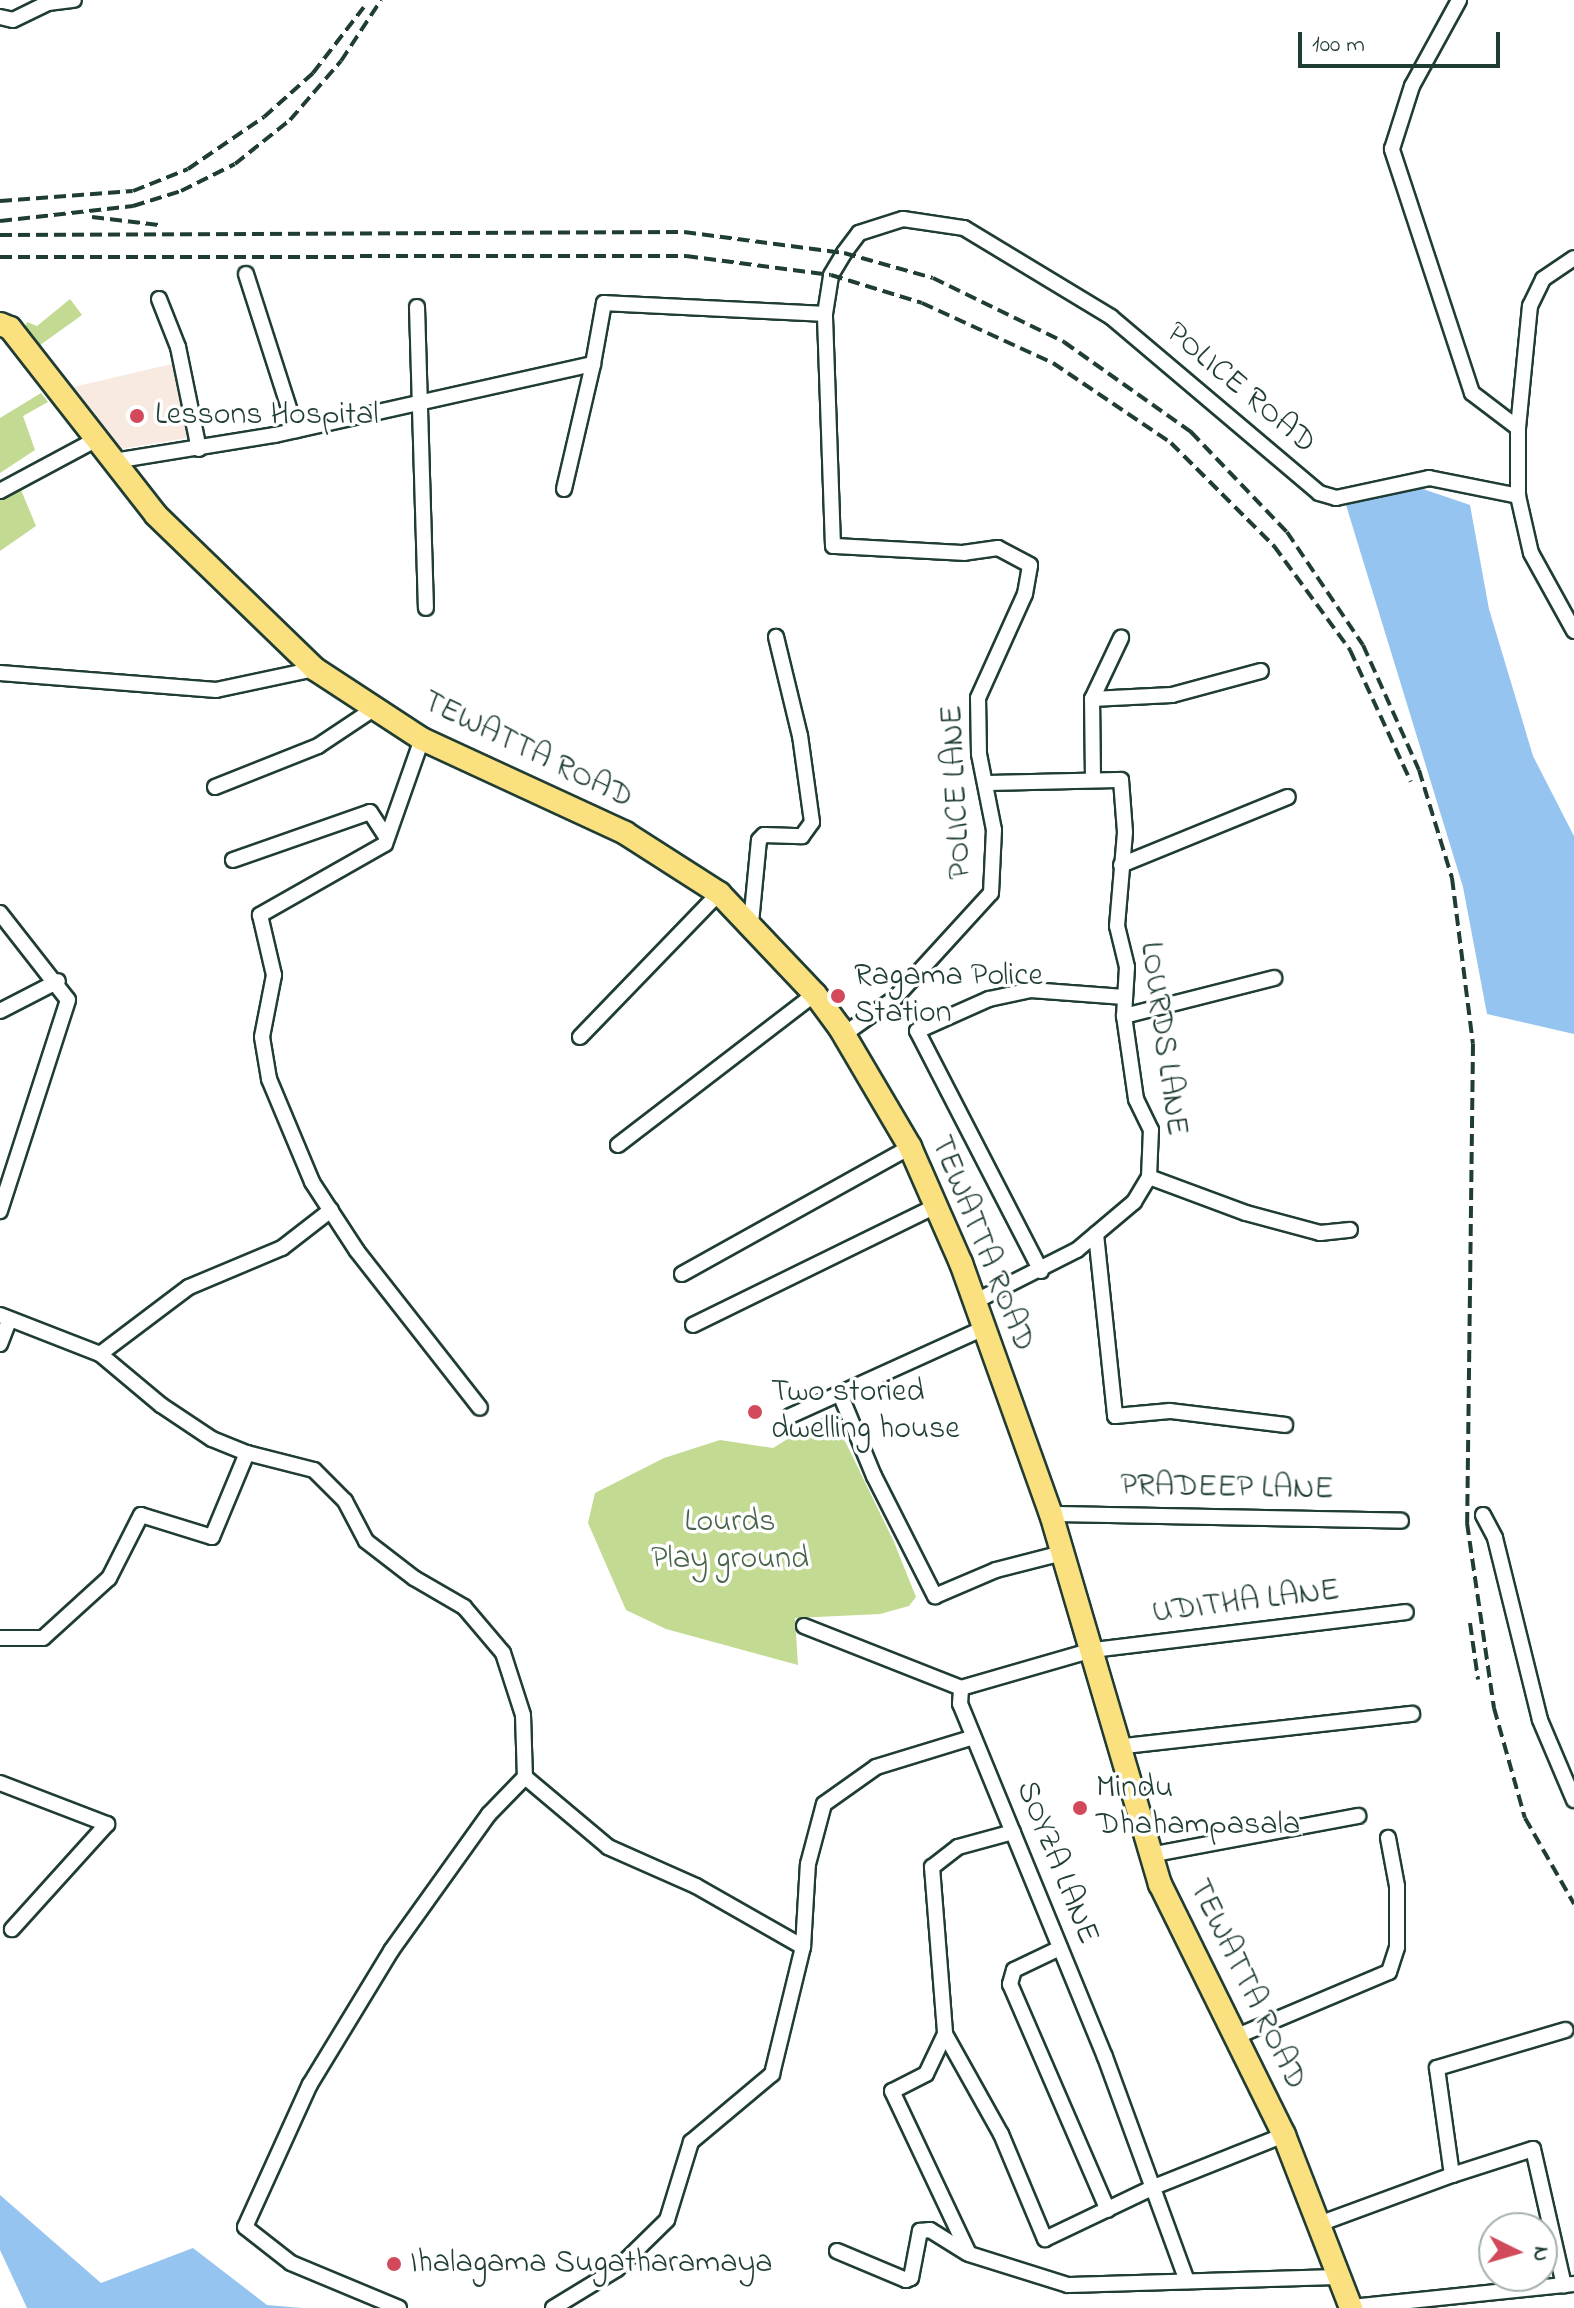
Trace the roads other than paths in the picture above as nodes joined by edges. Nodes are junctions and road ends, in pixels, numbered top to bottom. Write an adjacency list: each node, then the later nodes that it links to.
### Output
1 (74, 0): 3 (street)
2 (1459, 0): 12 (street)
3 (0, 17)
4 (1574, 258): 12 (street)
5 (246, 274): 13 (street)
6 (159, 299): 15 (street)
7 (417, 307): 11 (street)
8 (825, 314): 10 (street); 19 (street, POLICE ROAD); 20 (street, POLICE ROAD)
9 (0, 324): 14 (main road, TEWATTA ROAD)
10 (593, 364): 11 (street); 17 (street)
11 (417, 403): 13 (street); 21 (street)
12 (1518, 428): 19 (street)
13 (296, 430): 15 (street)
14 (97, 439): 16 (main road, TEWATTA ROAD); 18 (street)
15 (199, 449): 16 (street)
16 (114, 461): 25 (main road, TEWATTA ROAD)
17 (564, 489)
18 (0, 491)
19 (1518, 496): 22 (street)
20 (964, 553): 32 (street, POLICE LANE)
21 (426, 608)
22 (1574, 631)
23 (776, 637): 40 (street)
24 (1121, 638): 28 (street)
25 (315, 669): 27 (street); 29 (main road, TEWATTA ROAD)
26 (1261, 671): 28 (street)
27 (0, 673)
28 (1092, 699): 31 (street)
29 (375, 708): 30 (main road, TEWATTA ROAD); 33 (street)
30 (422, 739): 35 (street); 38 (main road, TEWATTA ROAD)
31 (1093, 778): 32 (street, LOURDS LANE); 37 (street, LOURDS LANE)
32 (985, 783): 47 (street, POLICE LANE)
33 (215, 787)
34 (1288, 797): 37 (street)
35 (387, 838): 36 (street); 55 (street)
36 (233, 860)
37 (1121, 865): 44 (street, LOURDS LANE)
38 (719, 893): 40 (main road, TEWATTA ROAD); 48 (street)
39 (0, 913): 42 (street)
40 (751, 923): 43 (main road, TEWATTA ROAD)
41 (1274, 978): 46 (street)
42 (58, 981): 45 (street); 51 (street)
43 (815, 994): 47 (main road, TEWATTA ROAD); 49 (street)
44 (1124, 997): 46 (street, LOURDS LANE); 59 (street)
45 (0, 1011)
46 (1124, 1016): 53 (street, LOURDS LANE)
47 (843, 1035): 50 (main road, TEWATTA ROAD)
48 (580, 1037)
49 (618, 1145)
50 (910, 1147): 54 (main road, TEWATTA ROAD); 60 (street)
51 (18, 1168): 52 (street); 56 (street)
52 (0, 1172)
53 (1149, 1177): 57 (street); 58 (street, LOURDS LANE)
54 (936, 1206): 61 (main road, TEWATTA ROAD); 63 (street)
55 (331, 1210): 66 (street); 68 (street)
56 (0, 1211)
57 (1350, 1230)
58 (1096, 1234): 59 (street, LOURDS LANE); 70 (street)
59 (1041, 1271): 61 (street, LOURDS LANE)
60 (682, 1274)
61 (976, 1301): 64 (main road, TEWATTA ROAD)
62 (5, 1318): 65 (street); 66 (street)
63 (693, 1325)
64 (982, 1329): 67 (street); 72 (main road, TEWATTA ROAD)
65 (0, 1344)
66 (100, 1354): 71 (street)
67 (840, 1394): 69 (street); 75 (street)
68 (480, 1408)
69 (790, 1416)
70 (1285, 1425)
71 (247, 1453): 78 (street); 84 (street)
72 (1051, 1514): 74 (street, PRADEEP LANE); 75 (main road, TEWATTA ROAD)
73 (1483, 1515): 86 (street)
74 (1401, 1521)
75 (1062, 1553): 79 (main road, TEWATTA ROAD)
76 (1406, 1612): 79 (street, UDITHA LANE)
77 (804, 1626): 80 (street)
78 (0, 1638)
79 (1093, 1650): 80 (street); 83 (main road, TEWATTA ROAD)
80 (961, 1688): 82 (street, SOYZA LANE)
81 (1412, 1714): 83 (street)
82 (974, 1737): 88 (street, SOYZA LANE); 92 (street)
83 (1116, 1747): 90 (main road, TEWATTA ROAD)
84 (525, 1777): 92 (street); 108 (street)
85 (0, 1783): 91 (street)
86 (1574, 1800)
87 (1358, 1816): 90 (street)
88 (1013, 1832): 93 (street, SOYZA LANE); 95 (street)
89 (1388, 1838): 96 (street)
90 (1149, 1855): 96 (main road, TEWATTA ROAD)
91 (12, 1929)
92 (803, 1947): 109 (street)
93 (1060, 1948): 99 (street, SOYZA LANE); 100 (street)
94 (1565, 2030): 98 (street)
95 (945, 2034): 100 (street); 103 (street)
96 (1235, 2037): 97 (main road, TEWATTA ROAD)
97 (1284, 2135): 99 (street); 101 (main road, TEWATTA ROAD)
98 (1452, 2175): 101 (street); 106 (street)
99 (1154, 2187): 100 (street); 105 (street, SOYZA LANE)
100 (1108, 2210)
101 (1319, 2224): 104 (main road, TEWATTA ROAD)
102 (837, 2251): 103 (street)
103 (969, 2254): 105 (street)
104 (1338, 2277): 105 (street); 107 (main road, TEWATTA ROAD)
105 (1187, 2281)
106 (1569, 2285): 107 (street)
107 (1351, 2307)
108 (399, 2308)
109 (553, 2308)

